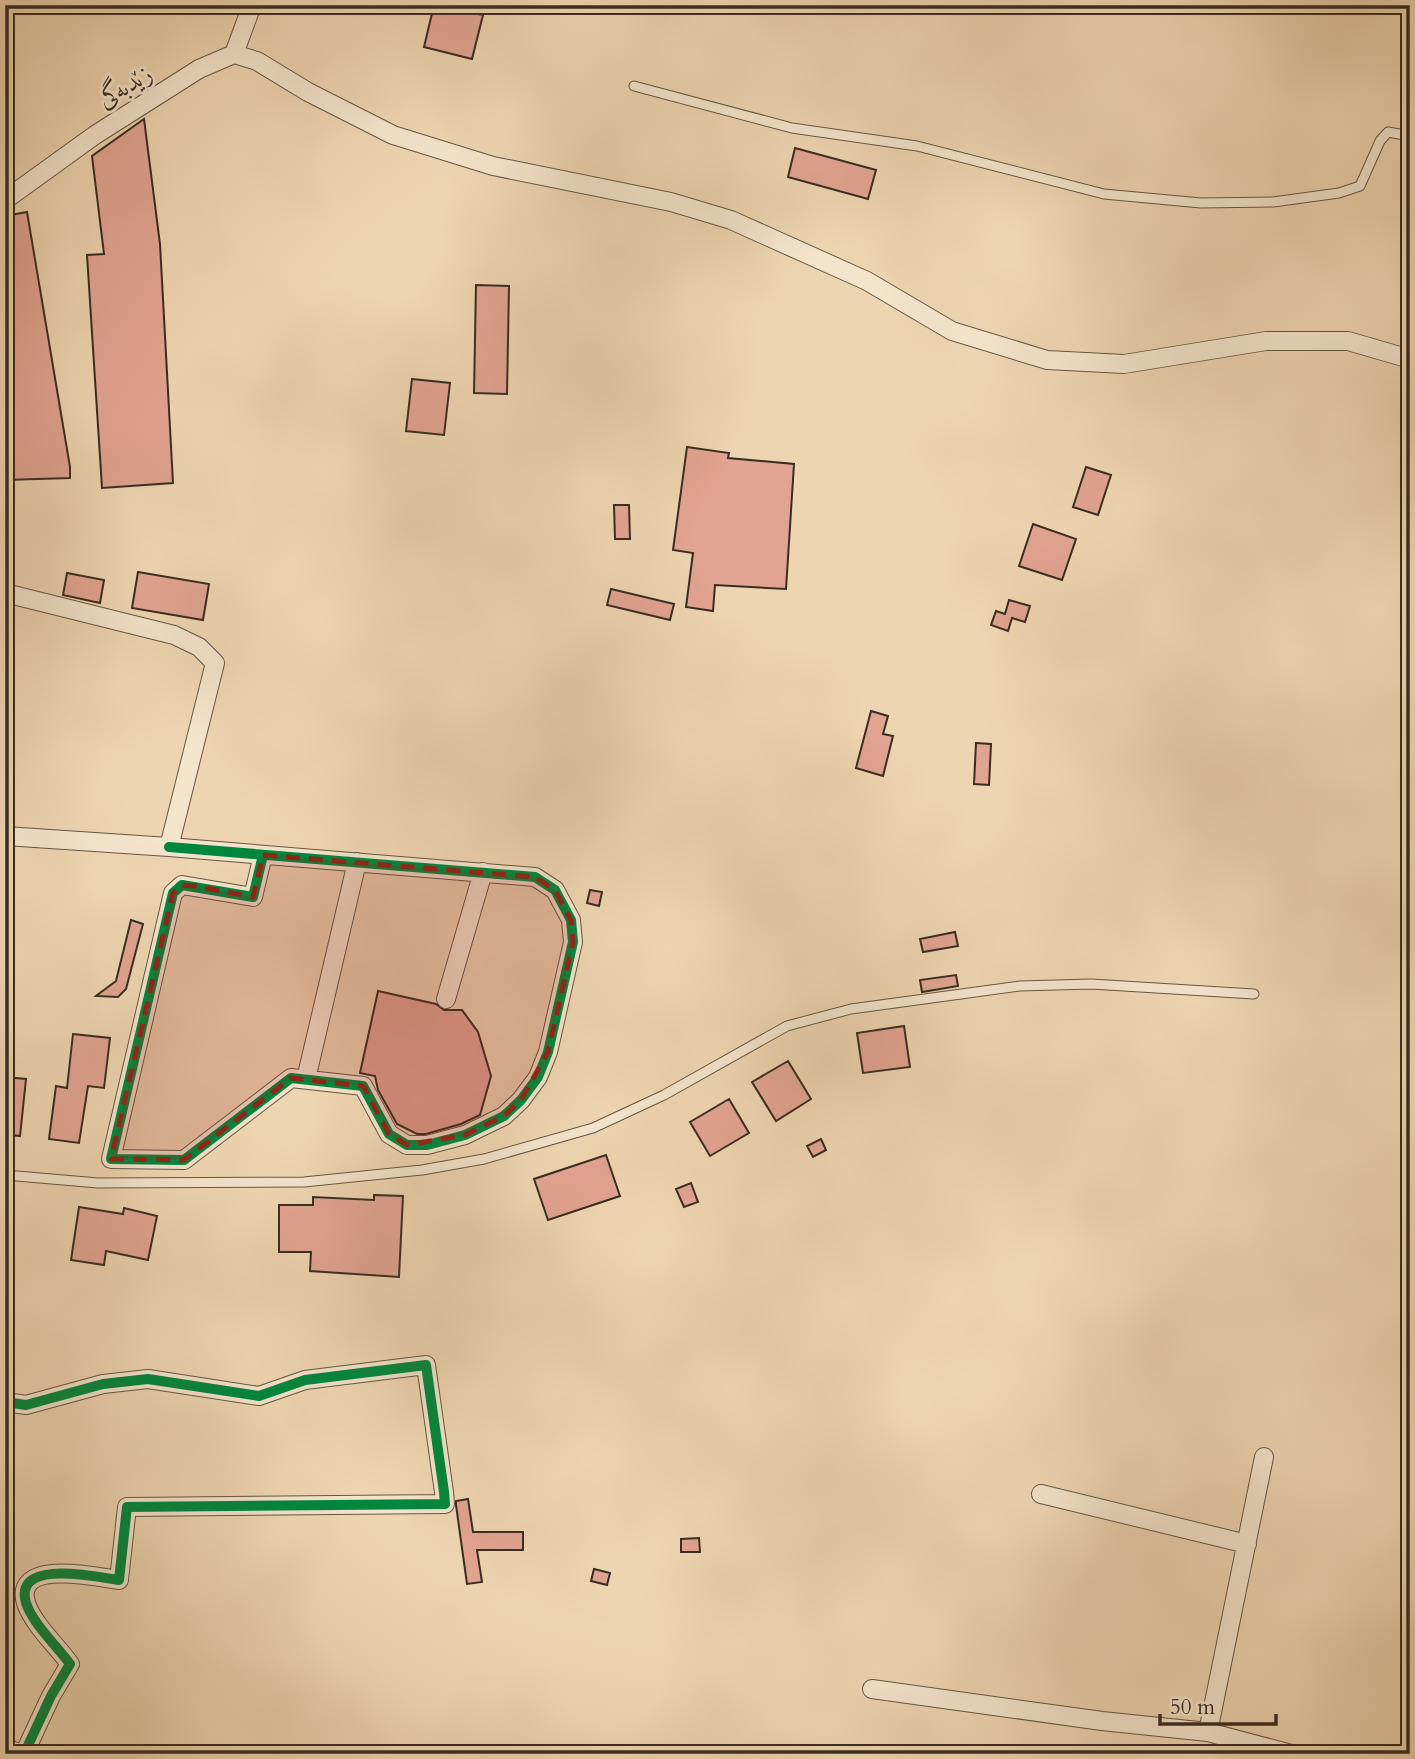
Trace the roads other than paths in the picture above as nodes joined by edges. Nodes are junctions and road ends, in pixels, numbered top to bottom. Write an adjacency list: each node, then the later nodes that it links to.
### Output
1 (252, 5): 2 (street)
2 (234, 54): 5 (street, زێدبەگی); 6 (street)
3 (634, 86): 4 (lane)
4 (1410, 136)
5 (5, 200)
6 (1410, 359)
7 (5, 593): 9 (street)
8 (5, 836): 9 (street)
9 (169, 847): 10 (street)
10 (263, 855): 11 (street); 15 (street)
11 (357, 862): 12 (street); 15 (street)
12 (483, 872): 14 (street); 15 (street)
13 (1254, 994): 16 (lane)
14 (446, 999)
15 (306, 1079)
16 (5, 1175)
17 (5, 1402): 24 (street)
18 (1264, 1457): 20 (street)
19 (1041, 1494): 20 (street)
20 (1247, 1544): 22 (street)
21 (872, 1689): 22 (street)
22 (1208, 1732): 25 (street)
23 (5, 1746): 24 (street)
24 (22, 1754)
25 (1291, 1754)

